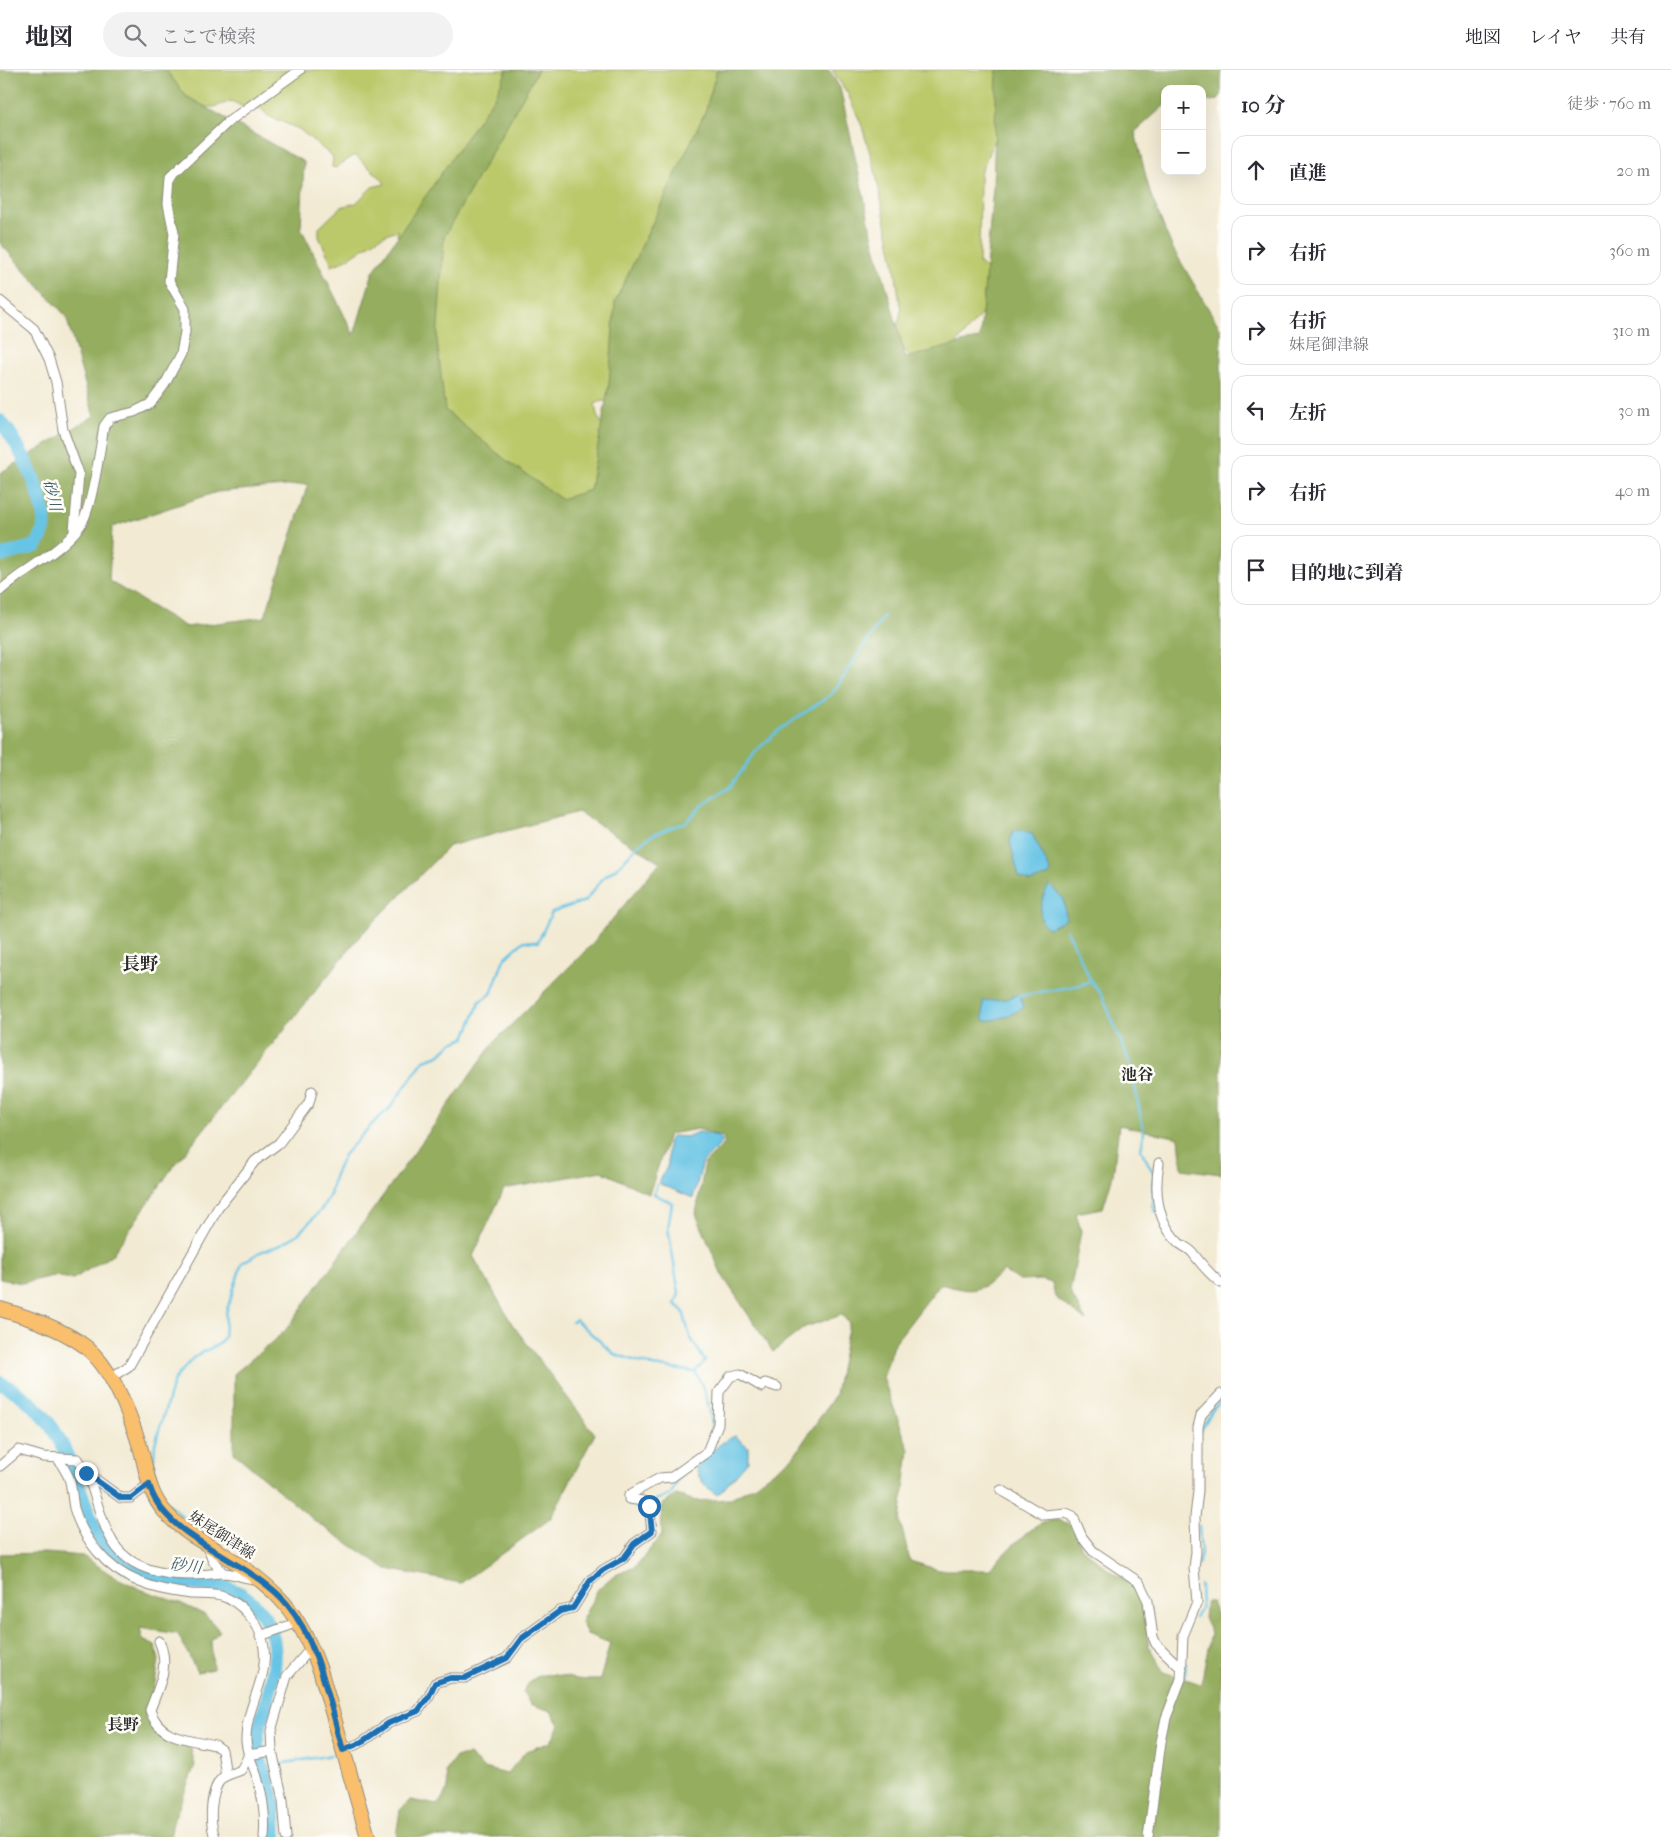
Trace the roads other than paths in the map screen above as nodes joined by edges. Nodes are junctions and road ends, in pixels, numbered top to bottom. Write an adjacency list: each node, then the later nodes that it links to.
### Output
1 (300, 70): 3 (street)
2 (0, 301): 3 (street)
3 (74, 532): 4 (street)
4 (0, 591)
5 (312, 1091): 9 (street)
6 (1159, 1164): 7 (street)
7 (1221, 1283)
8 (0, 1309): 9 (main road, 妹尾御津線)
9 (110, 1378): 15 (main road, 妹尾御津線)
10 (777, 1387): 25 (street)
11 (1221, 1394): 24 (street)
12 (58, 1458): 13 (street); 14 (street); 21 (street)
13 (0, 1466)
14 (86, 1473): 15 (street); 18 (street)
15 (149, 1484): 17 (main road, 妹尾御津線)
16 (1001, 1490): 24 (street)
17 (208, 1546): 18 (street); 19 (main road, 妹尾御津線)
18 (223, 1573): 19 (street)
19 (259, 1579): 20 (main road, 妹尾御津線)
20 (298, 1622): 21 (street); 23 (main road, 妹尾御津線)
21 (260, 1636): 27 (street)
22 (159, 1641): 28 (street)
23 (312, 1647): 25 (main road, 妹尾御津線); 26 (street)
24 (1182, 1669): 33 (street)
25 (343, 1750): 32 (main road, 妹尾御津線)
26 (272, 1751): 27 (street); 31 (street)
27 (248, 1756): 28 (street); 30 (street)
28 (226, 1776): 29 (street)
29 (215, 1837)
30 (264, 1837)
31 (286, 1837)
32 (368, 1837)
33 (1148, 1837)

